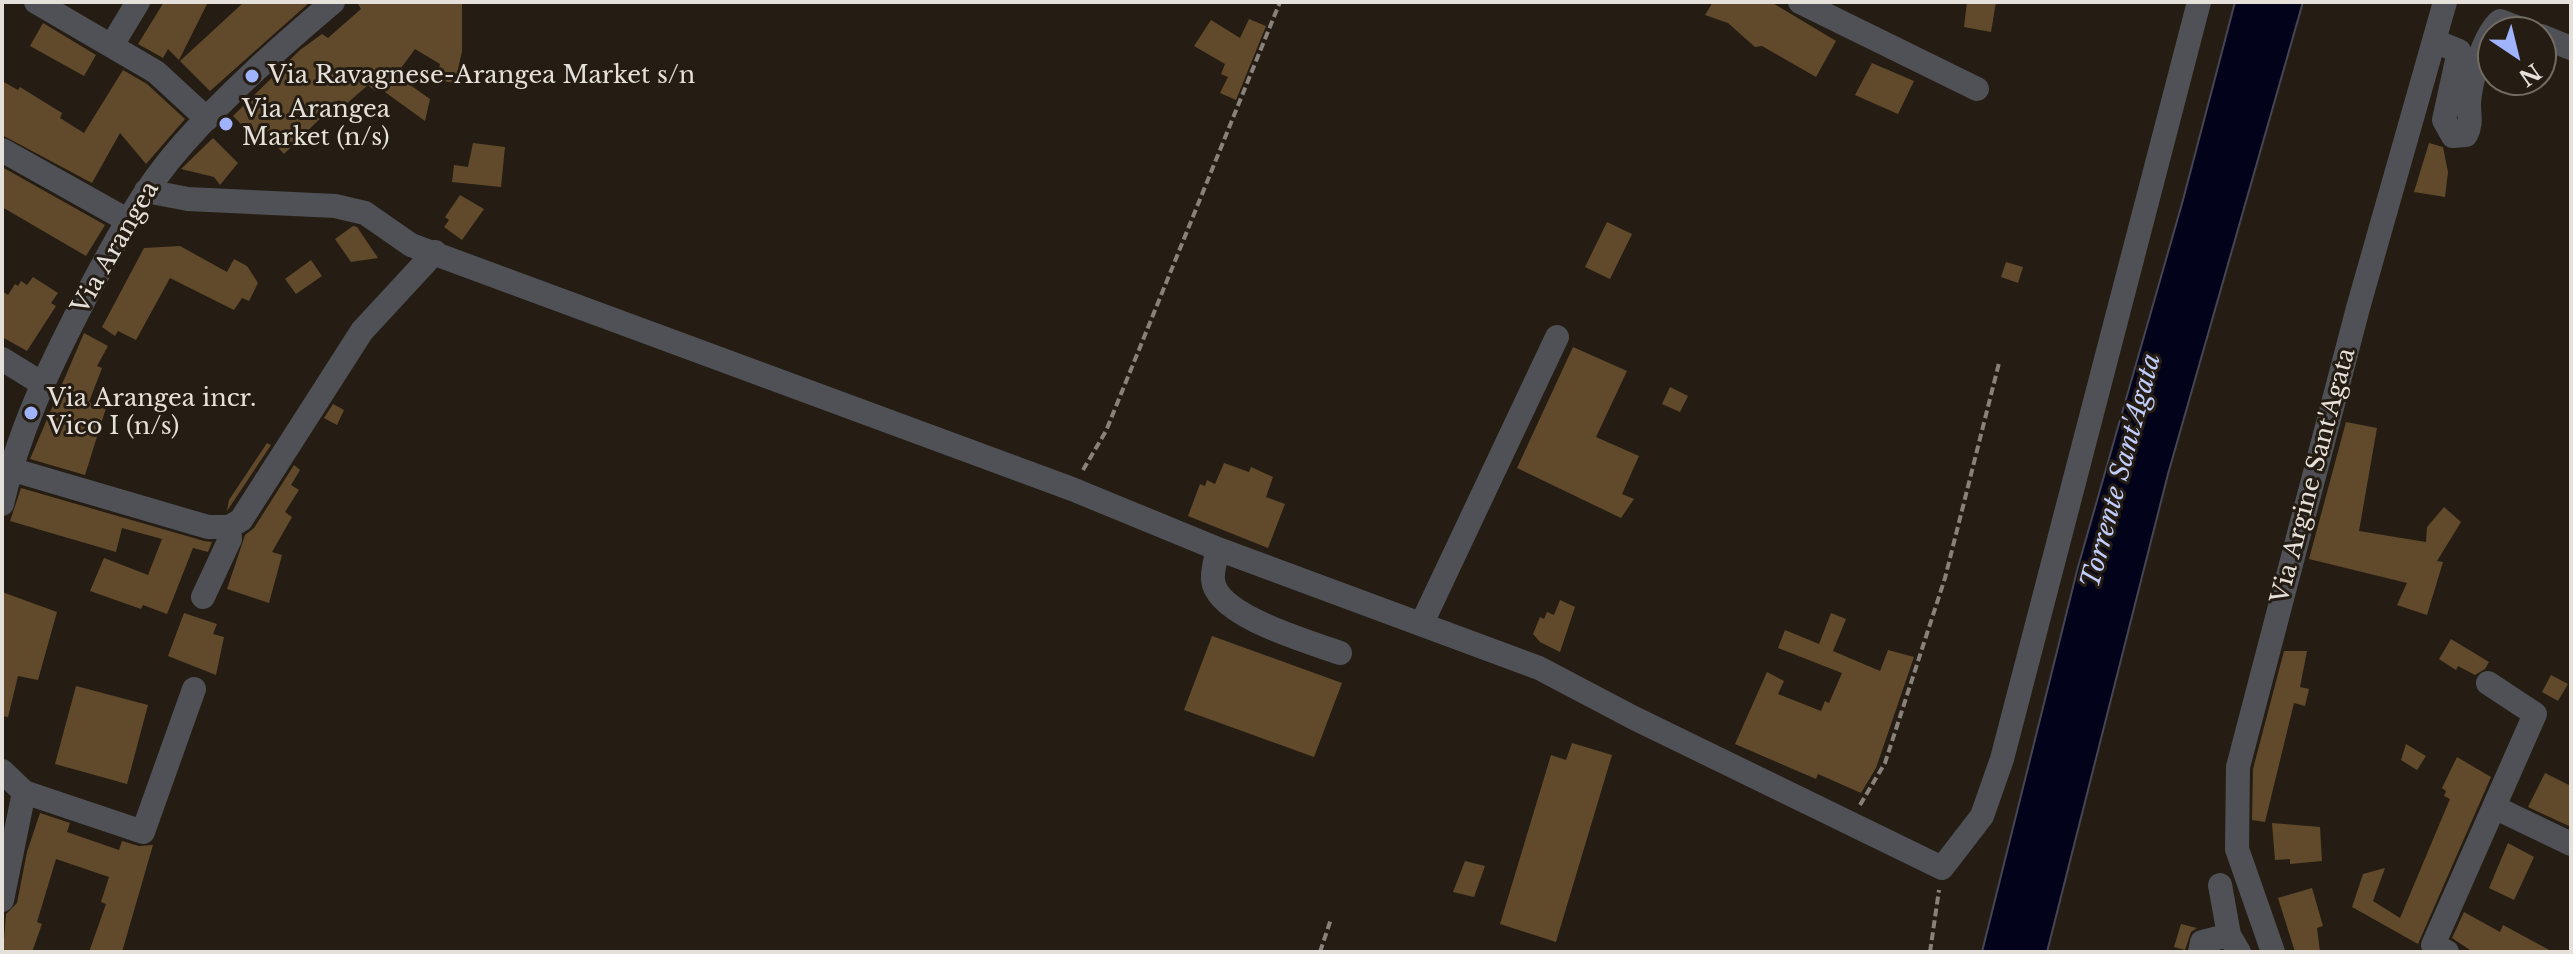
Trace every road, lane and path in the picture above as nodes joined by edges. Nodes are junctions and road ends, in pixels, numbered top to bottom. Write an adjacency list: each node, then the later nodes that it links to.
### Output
1 (36, 2): 9 (street)
2 (138, 2): 9 (street)
3 (333, 2): 12 (street, Via Arangea)
4 (1280, 2): 22 (path)
5 (1800, 2): 11 (street)
6 (2199, 2): 36 (street)
7 (2445, 2): 8 (street, Via Argine Sant'Agata)
8 (2434, 41): 10 (street); 44 (street, Via Argine Sant'Agata)
9 (112, 45): 12 (street)
10 (2477, 73)
11 (1977, 89)
12 (207, 119): 14 (street, Via Arangea)
13 (2, 150): 15 (street)
14 (146, 191): 15 (street, Via Arangea); 16 (street)
15 (127, 220): 20 (street, Via Arangea)
16 (435, 252): 22 (street); 24 (street)
17 (1557, 337): 27 (street)
18 (2, 359): 20 (street)
19 (1999, 363): 34 (path)
20 (41, 383): 21 (street, Via Arangea)
21 (10, 469): 23 (street, Via Arangea); 24 (street)
22 (1072, 489): 25 (street)
23 (2, 504)
24 (229, 527): 26 (street)
25 (1218, 549): 27 (street); 28 (street)
26 (203, 597)
27 (1422, 623): 34 (street)
28 (1340, 653)
29 (2488, 683): 33 (street)
30 (194, 689): 32 (street)
31 (2, 771): 32 (street)
32 (24, 792): 38 (street)
33 (2494, 807): 35 (street); 45 (street)
34 (1851, 821): 36 (street)
35 (2571, 844)
36 (1942, 868): 42 (path)
37 (2220, 885): 40 (street)
38 (2, 900)
39 (1331, 919): 41 (path)
40 (2234, 943): 43 (street)
41 (1320, 952)
42 (1930, 952)
43 (2200, 952)
44 (2273, 952)
45 (2447, 952)

